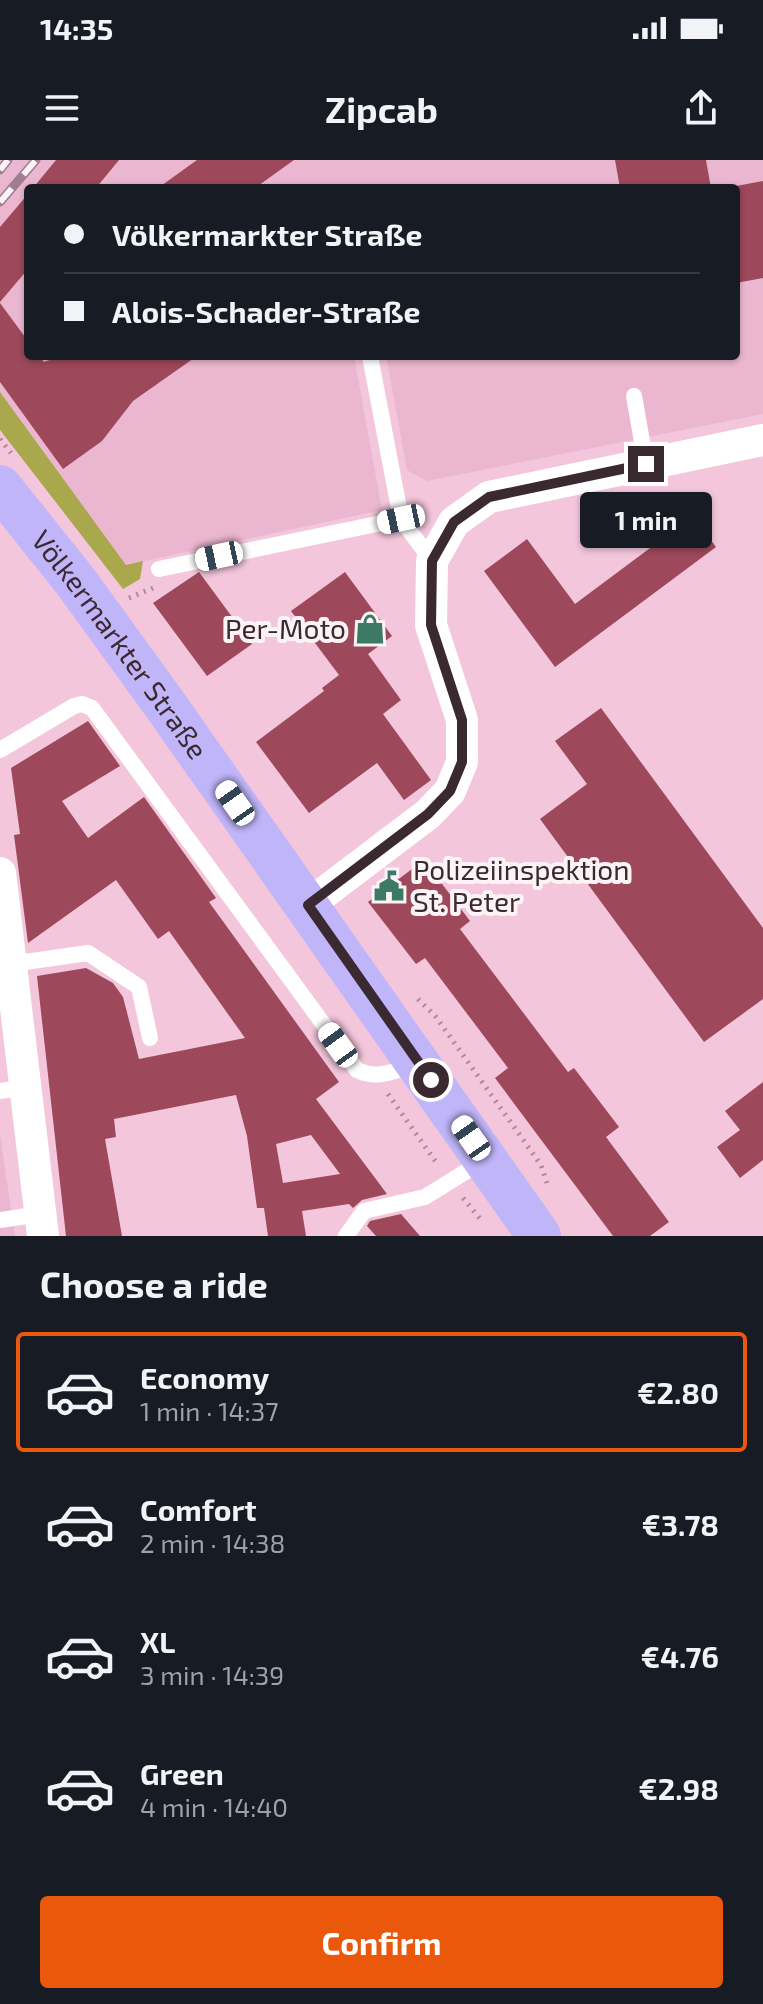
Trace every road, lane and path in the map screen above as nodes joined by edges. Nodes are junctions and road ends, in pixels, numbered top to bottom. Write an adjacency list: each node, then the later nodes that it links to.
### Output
1 (371, 360): 6 (lane)
2 (634, 396): 4 (lane)
3 (763, 440): 4 (street)
4 (646, 464): 7 (street)
5 (0, 487): 11 (main road, Völkermarkter Straße)
6 (401, 519): 7 (lane); 8 (lane)
7 (432, 561): 11 (street)
8 (159, 569)
9 (0, 750): 15 (lane)
10 (0, 873): 12 (street)
11 (308, 905): 14 (main road, Völkermarkter Straße)
12 (11, 964): 13 (lane); 16 (street)
13 (150, 1038)
14 (419, 1063): 15 (lane); 17 (main road, Völkermarkter Straße)
15 (378, 1076): 17 (path)
16 (13, 1089): 19 (street)
17 (468, 1171): 20 (path); 21 (lane); 22 (main road, Völkermarkter Straße)
18 (0, 1220): 19 (lane)
19 (42, 1225)
20 (486, 1225)
21 (346, 1236)
22 (539, 1236)

